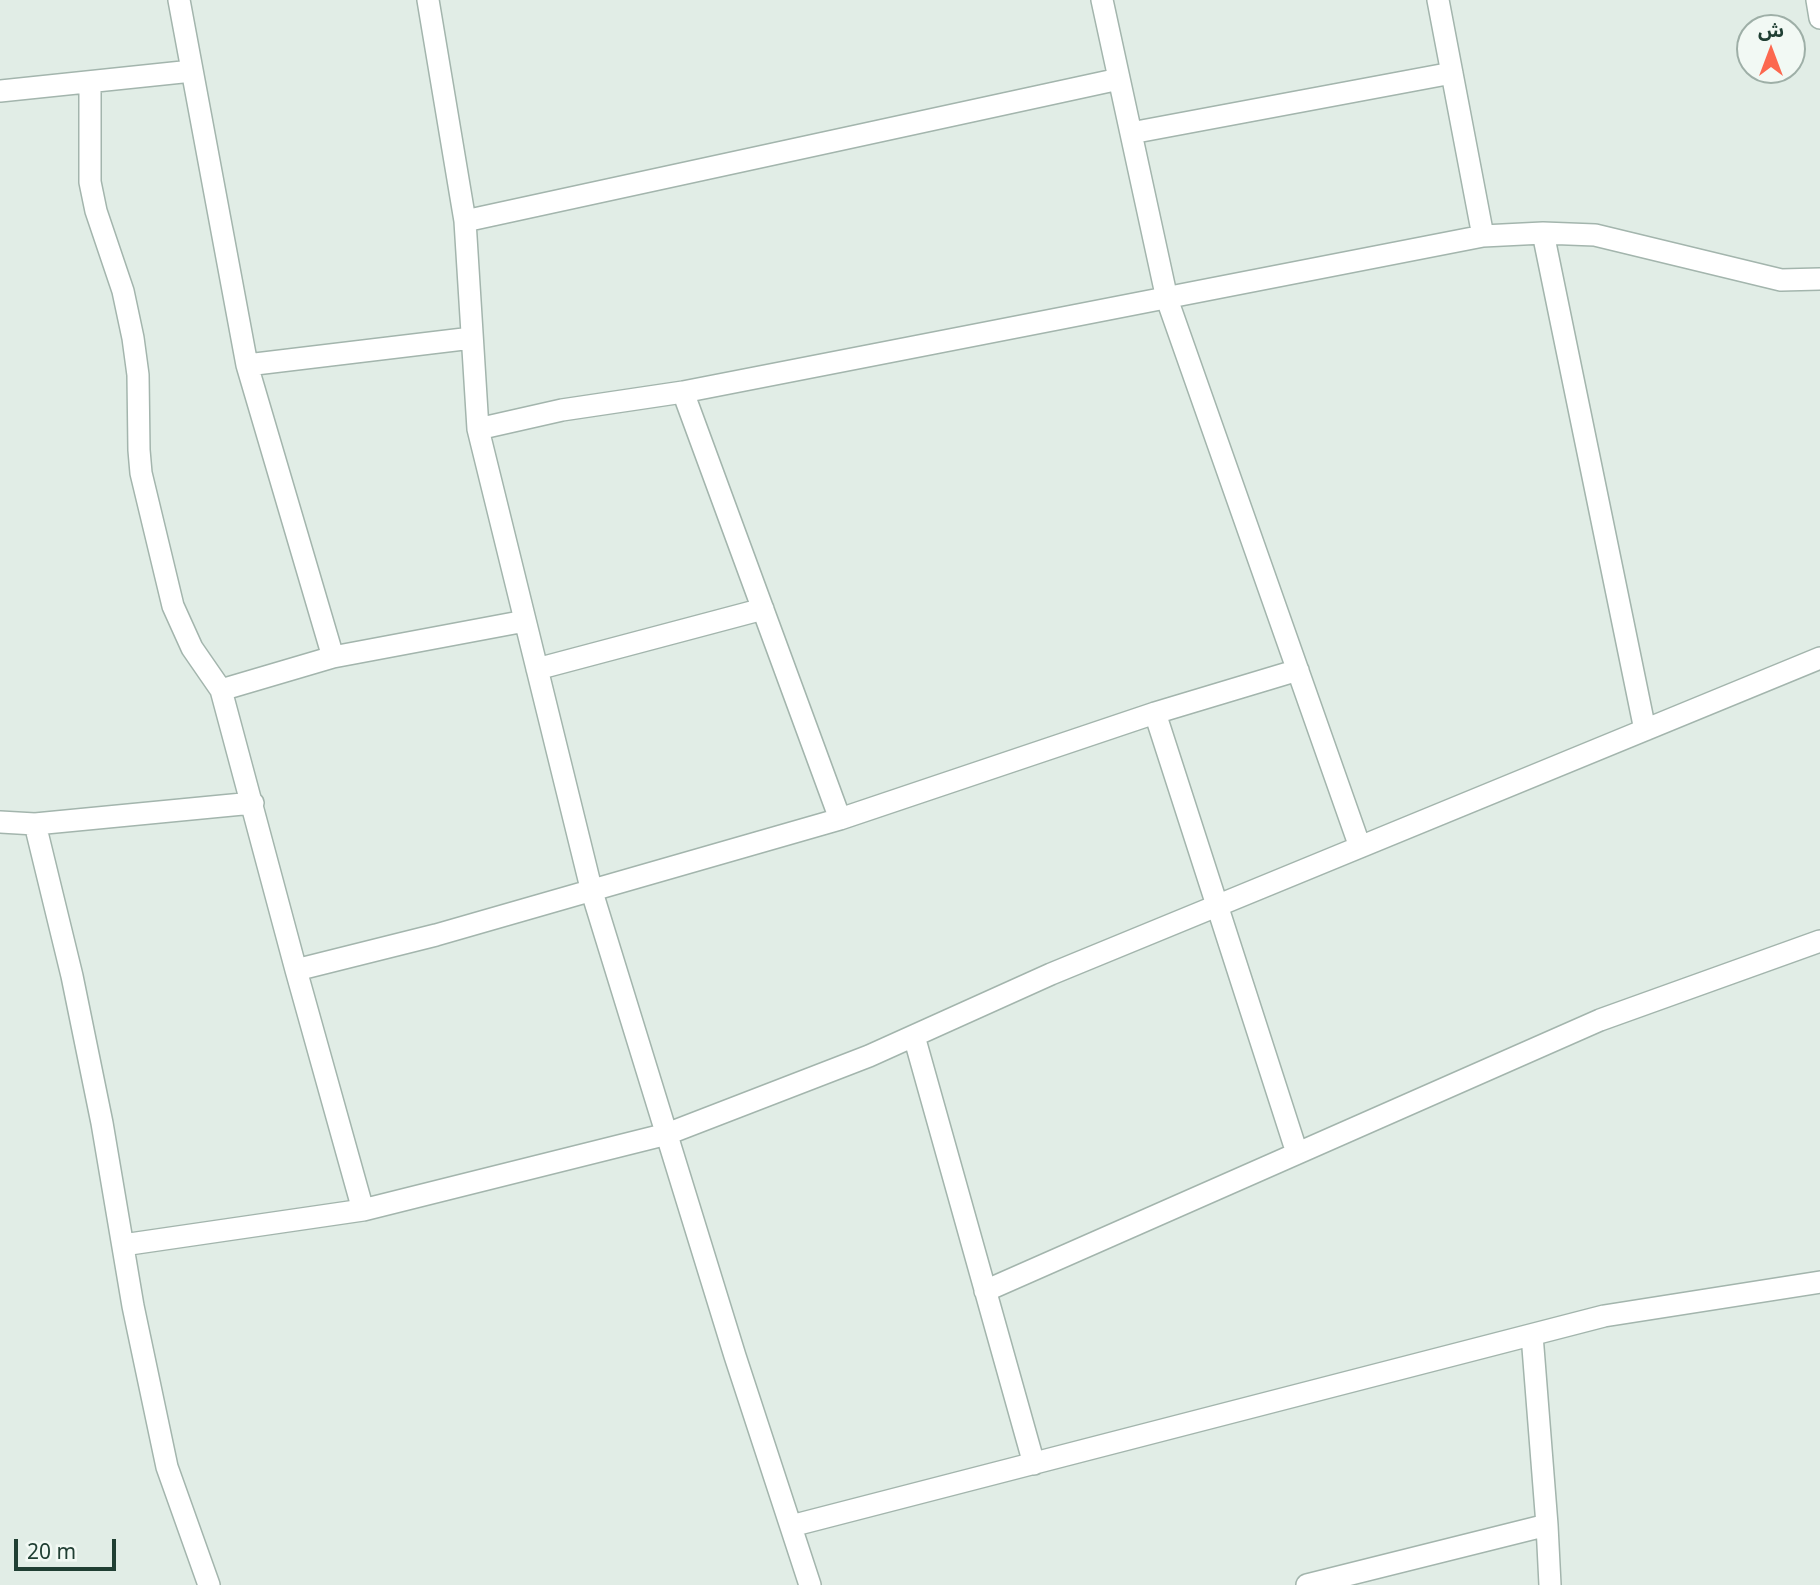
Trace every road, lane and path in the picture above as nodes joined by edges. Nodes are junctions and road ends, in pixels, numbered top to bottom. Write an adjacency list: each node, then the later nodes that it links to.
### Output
1 (179, 0): 7 (street)
2 (429, 0): 13 (street)
3 (1102, 0): 9 (street)
4 (1437, 0): 8 (street)
5 (1817, 0): 6 (street)
6 (1820, 18)
7 (192, 71): 10 (street); 19 (street)
8 (1452, 73): 12 (street); 15 (street)
9 (1119, 79): 12 (street); 13 (street)
10 (90, 82): 11 (street); 28 (street)
11 (0, 92)
12 (1131, 133): 17 (street)
13 (465, 221): 18 (street)
14 (1543, 233): 15 (street); 16 (street); 30 (street)
15 (1483, 236): 17 (street)
16 (1820, 279)
17 (1167, 299): 20 (street); 27 (street)
18 (472, 338): 19 (street); 21 (street)
19 (247, 365): 24 (street)
20 (683, 392): 21 (street); 22 (street)
21 (478, 429): 23 (street)
22 (763, 609): 26 (street); 32 (street)
23 (525, 621): 24 (street); 26 (street)
24 (333, 657): 28 (street)
25 (1820, 658): 30 (street)
26 (537, 669): 36 (street)
27 (1298, 670): 29 (street); 35 (street)
28 (221, 690): 31 (street)
29 (1155, 713): 32 (street); 37 (street)
30 (1645, 730): 35 (street)
31 (253, 803): 34 (street); 39 (street)
32 (840, 820): 36 (street)
33 (0, 822): 34 (street)
34 (35, 824): 44 (street)
35 (1360, 847): 37 (street)
36 (592, 892): 39 (street); 41 (street)
37 (1217, 906): 40 (street); 42 (street)
38 (1820, 941): 42 (street)
39 (296, 970): 43 (street)
40 (914, 1036): 41 (street); 46 (street)
41 (667, 1134): 43 (street); 50 (street)
42 (1297, 1153): 46 (street)
43 (363, 1210): 44 (street)
44 (123, 1245): 51 (street)
45 (1820, 1282): 47 (street)
46 (985, 1291): 48 (street)
47 (1532, 1335): 48 (street); 49 (street)
48 (1034, 1464): 50 (street)
49 (1547, 1525): 53 (street); 54 (street)
50 (791, 1526): 52 (street)
51 (209, 1585)
52 (810, 1585)
53 (1307, 1585)
54 (1550, 1585)

